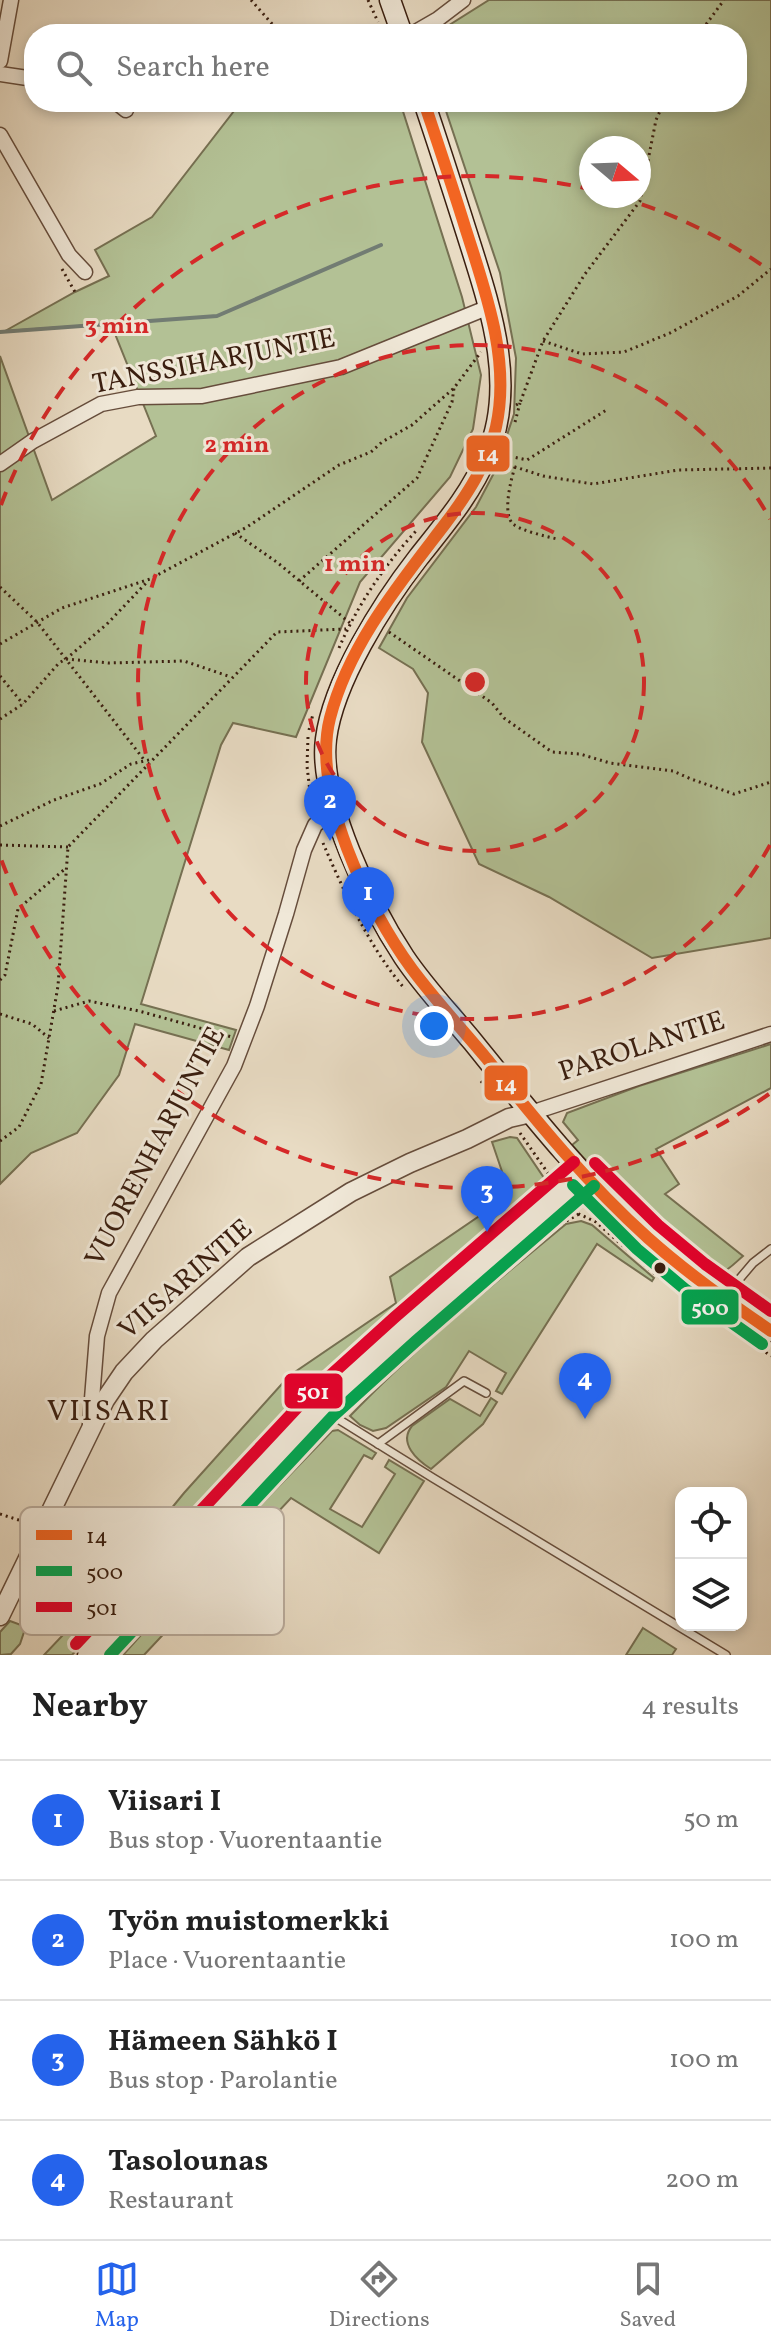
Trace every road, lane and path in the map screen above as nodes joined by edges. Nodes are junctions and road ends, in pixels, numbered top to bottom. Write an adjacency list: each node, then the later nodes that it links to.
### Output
1 (11, 0): 12 (street)
2 (251, 0): 8 (path)
3 (368, 0): 7 (path)
4 (390, 0): 9 (main road)
5 (463, 0): 10 (street)
6 (724, 0): 11 (path)
7 (379, 23)
8 (272, 24)
9 (398, 24)
10 (429, 24)
11 (706, 24)
12 (0, 61)
13 (0, 74): 14 (street)
14 (24, 78)
15 (427, 112): 20 (main road)
16 (660, 112): 21 (path)
17 (0, 135): 19 (street)
18 (771, 269): 21 (path)
19 (85, 272)
20 (489, 307): 25 (main road); 27 (street, TANSSIHARJUNTIE)
21 (543, 341): 25 (path)
22 (485, 345): 23 (path)
23 (454, 388): 30 (path); 33 (path)
24 (608, 409): 26 (path)
25 (499, 414): 26 (main road)
26 (488, 454): 28 (path); 36 (main road)
27 (0, 464)
28 (515, 467): 29 (path); 31 (path)
29 (771, 468)
30 (235, 533): 32 (path); 33 (path)
31 (557, 539)
32 (150, 579): 35 (path); 38 (path)
33 (299, 581): 36 (path)
34 (0, 587): 35 (path)
35 (37, 622): 37 (path); 38 (path)
36 (355, 629): 40 (path); 45 (path); 46 (main road)
37 (0, 644)
38 (66, 659): 40 (path); 41 (path); 44 (path)
39 (0, 676): 41 (path)
40 (232, 678): 43 (path)
41 (23, 704): 42 (path)
42 (0, 719)
43 (153, 759): 44 (path); 49 (path)
44 (145, 761): 47 (path)
45 (771, 782)
46 (337, 814): 56 (street, VUORENHARJUNTIE); 57 (main road)
47 (0, 826)
48 (0, 845): 49 (path)
49 (68, 847): 50 (path)
50 (66, 868): 51 (path); 52 (path)
51 (0, 980)
52 (54, 1011): 55 (path); 56 (path)
53 (0, 1014): 55 (path)
54 (771, 1034): 57 (street, PAROLANTIE)
55 (49, 1038): 58 (path)
56 (244, 1040): 67 (street, VUORENHARJUNTIE)
57 (531, 1113): 59 (main road); 67 (street, VIISARINTIE)
58 (0, 1141)
59 (584, 1174): 62 (main road); 66 (main road)
60 (579, 1214): 64 (path)
61 (771, 1249): 62 (lane)
62 (723, 1298): 63 (main road)
63 (771, 1331)
64 (771, 1356)
65 (486, 1393): 68 (lane)
66 (322, 1405): 68 (lane); 70 (main road)
67 (90, 1431): 69 (street, VIISARINTIE)
68 (378, 1444): 77 (lane)
69 (53, 1507)
70 (227, 1507)
71 (0, 1514): 72 (path)
72 (20, 1521)
73 (20, 1575): 74 (street, VIISARINTIE)
74 (0, 1616)
75 (107, 1635): 76 (main road)
76 (88, 1655)
77 (726, 1655)

